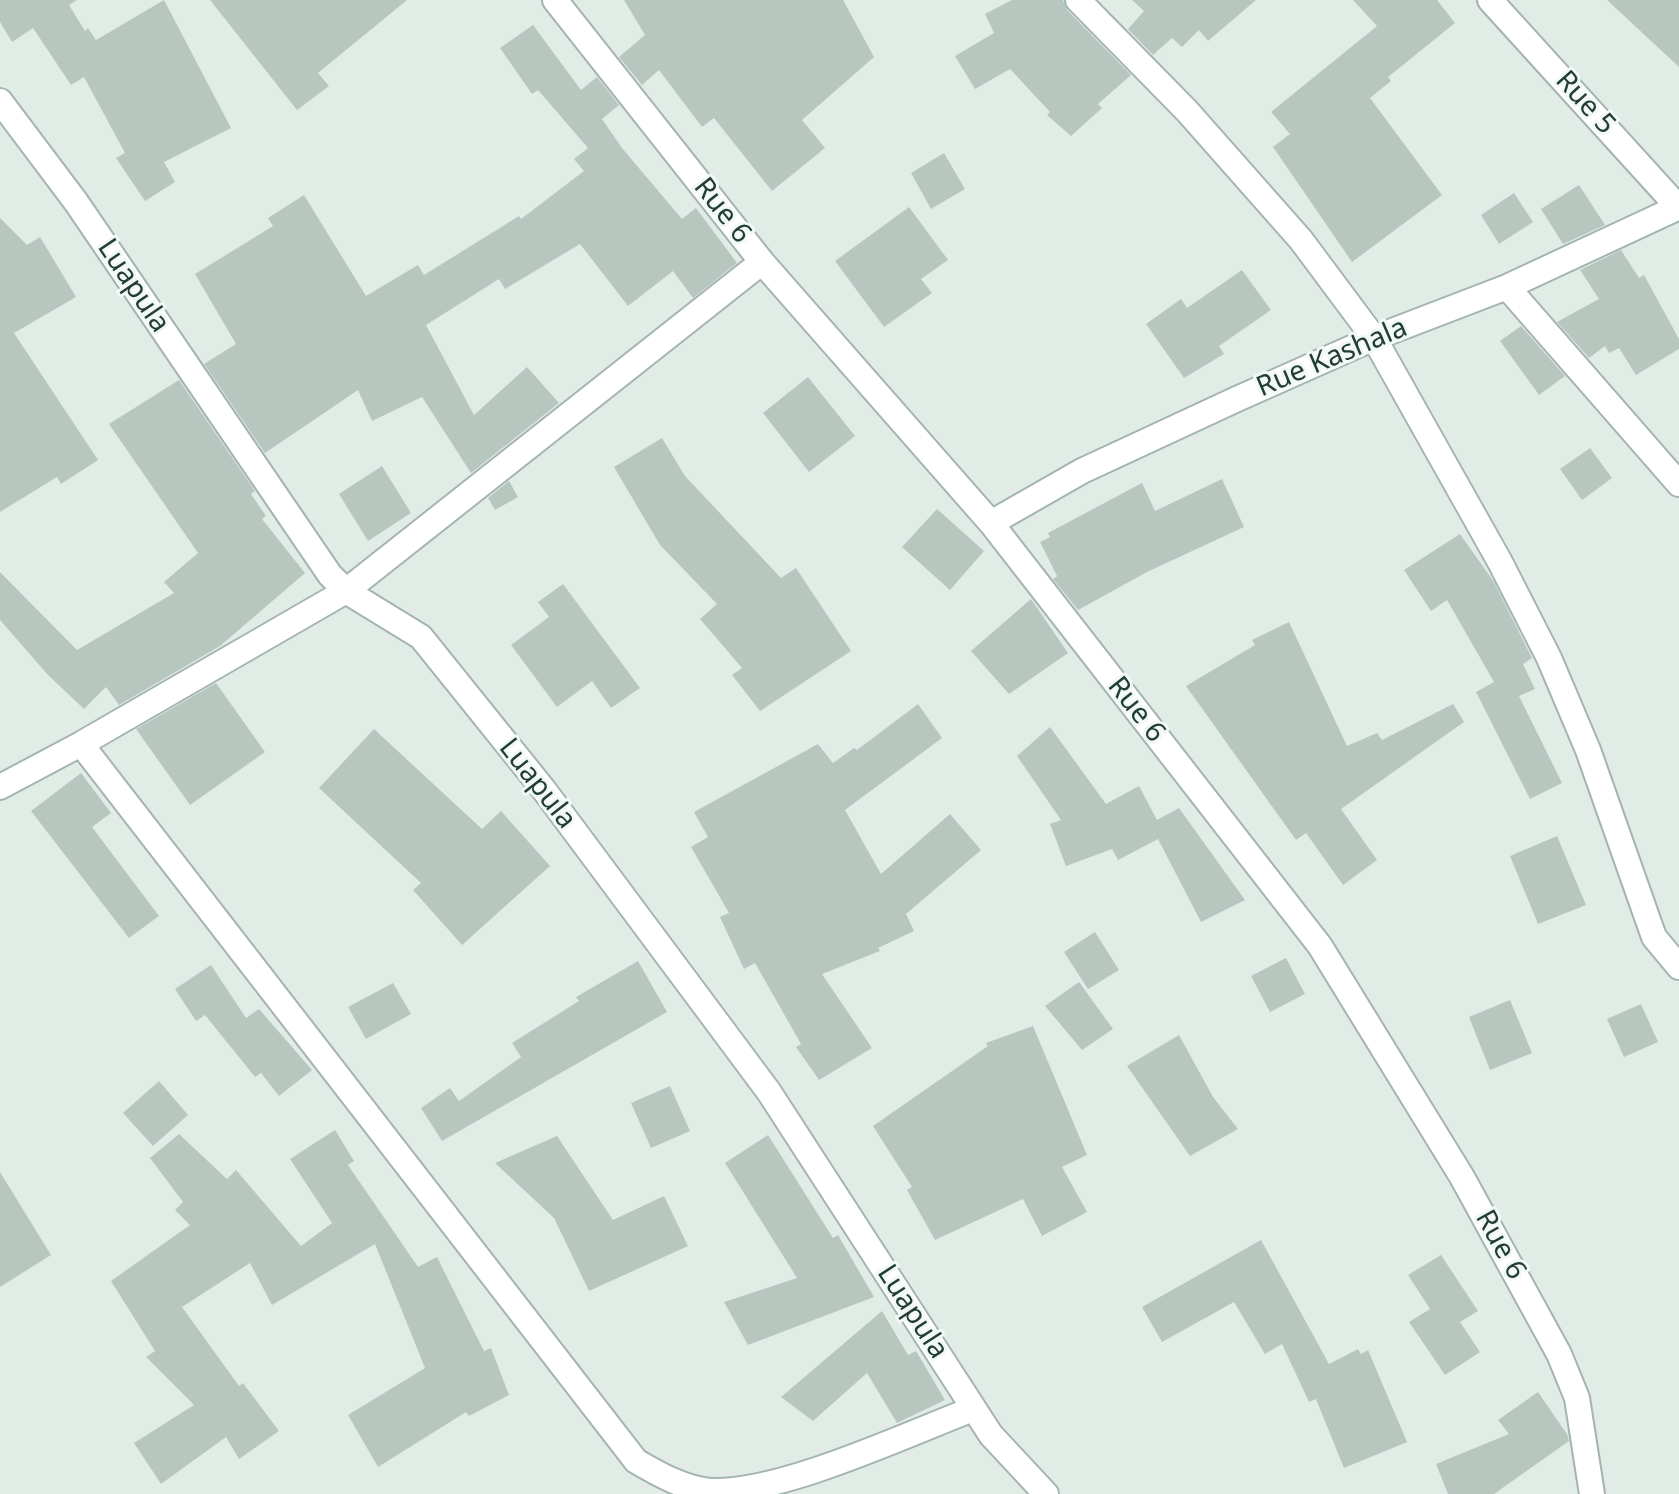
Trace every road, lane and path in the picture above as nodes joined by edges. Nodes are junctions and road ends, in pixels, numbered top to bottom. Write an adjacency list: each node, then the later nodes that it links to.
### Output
1 (555, 0): 6 (street, Rue 6)
2 (1078, 0): 8 (street)
3 (1490, 0): 5 (street, Rue 5)
4 (0, 101): 11 (street, Luapula)
5 (1679, 208): 7 (street, Rue Kashala)
6 (762, 262): 10 (street, Rue 6); 11 (street)
7 (1507, 287): 8 (street, Rue Kashala); 9 (street)
8 (1374, 338): 10 (street, Rue Kashala); 14 (street)
9 (1679, 484)
10 (991, 523): 17 (street, Rue 6)
11 (346, 591): 12 (street); 15 (street, Luapula)
12 (81, 744): 13 (street); 15 (street)
13 (3, 777)
14 (1679, 967)
15 (973, 1409): 16 (street, Luapula)
16 (1046, 1494)
17 (1592, 1494)

